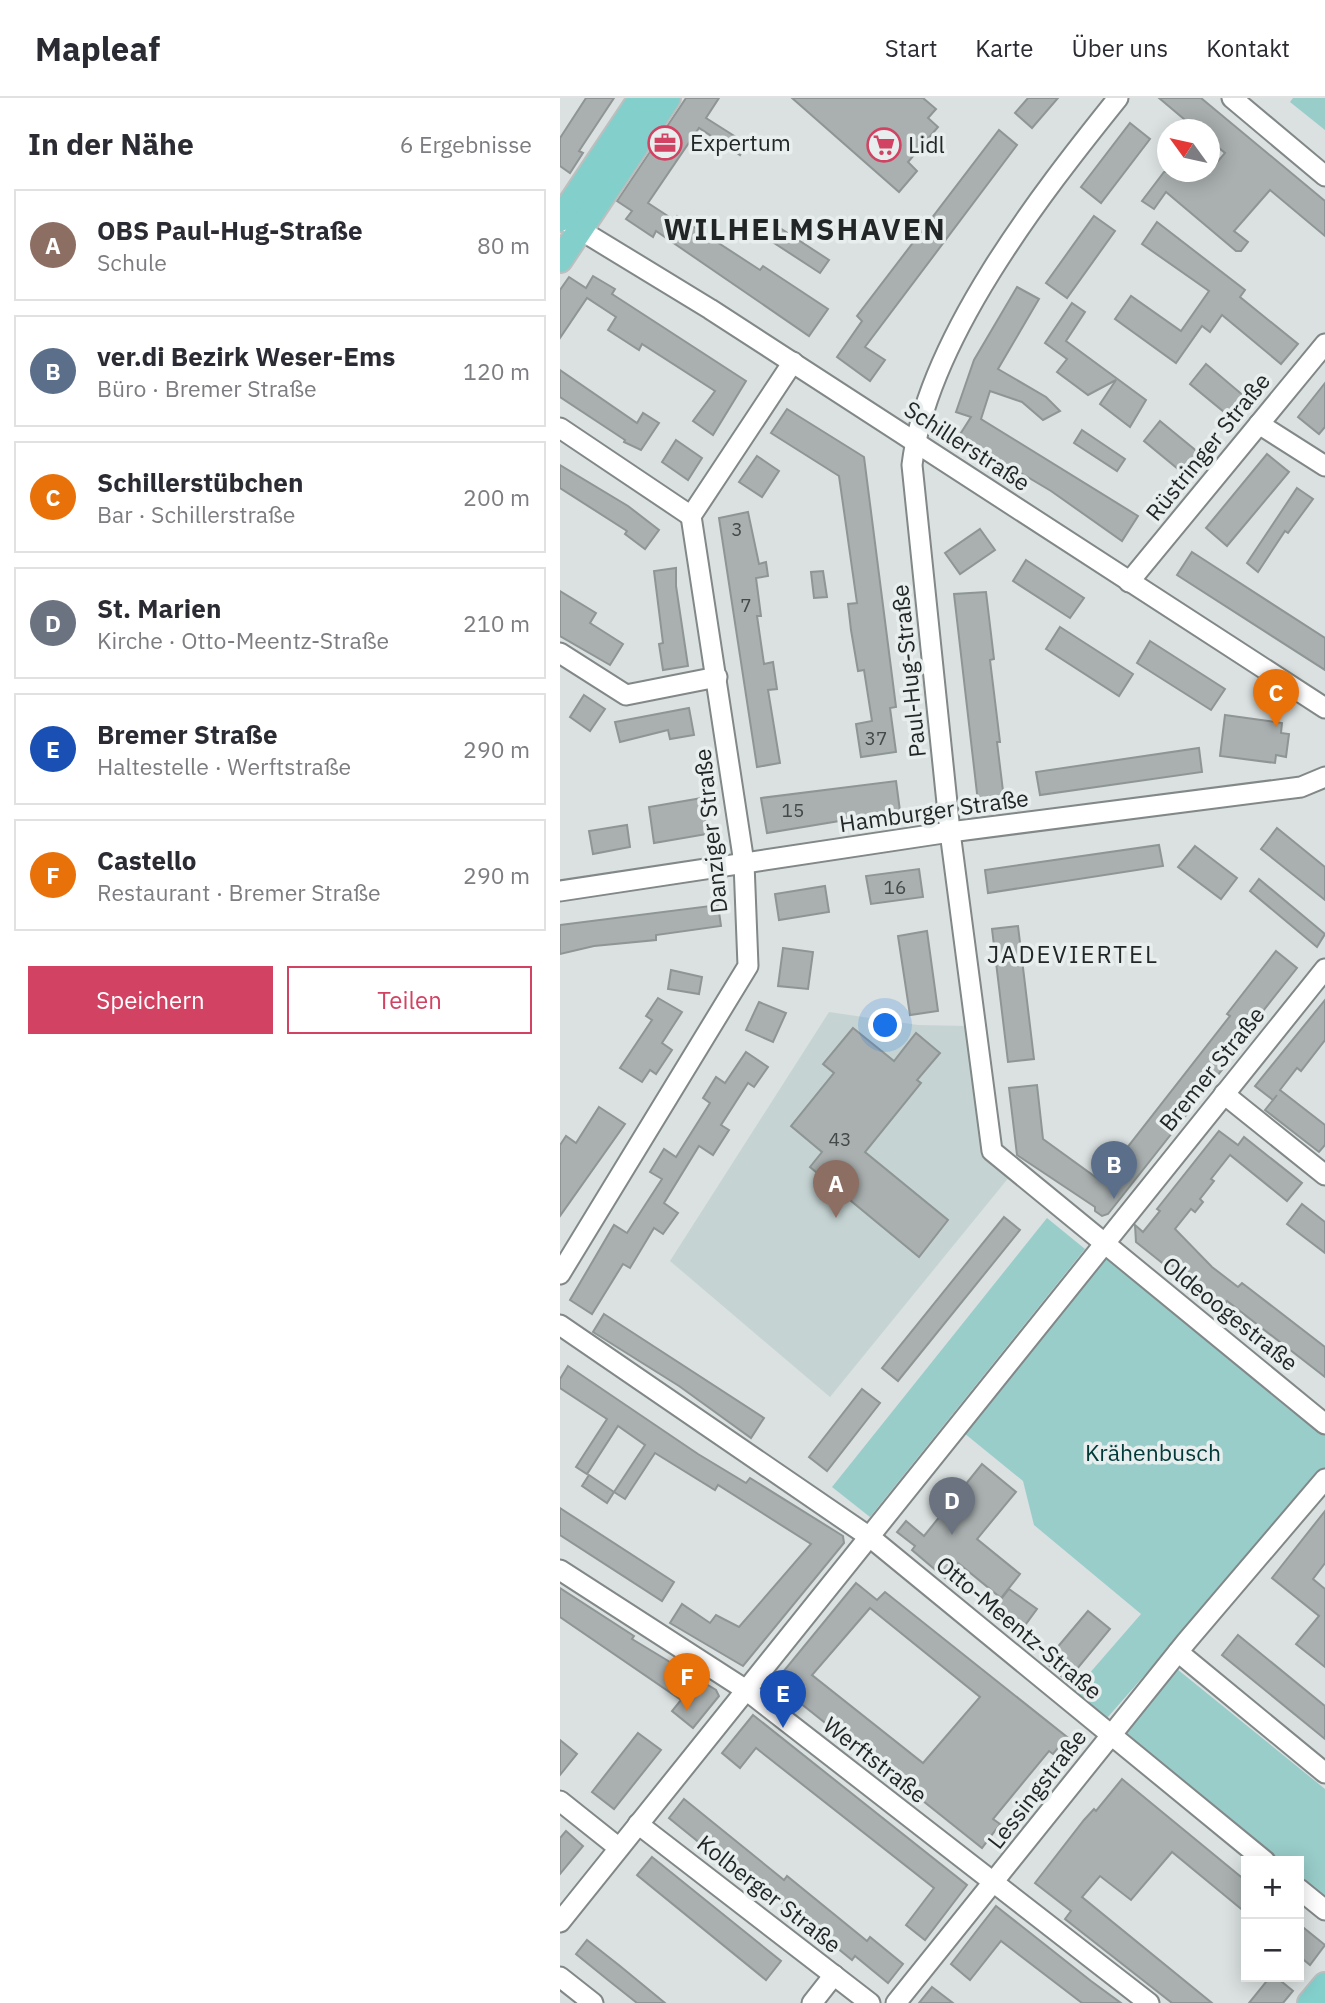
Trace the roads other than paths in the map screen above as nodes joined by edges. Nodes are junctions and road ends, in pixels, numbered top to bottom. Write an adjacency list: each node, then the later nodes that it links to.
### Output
1 (640, 98): 6 (main road)
2 (668, 98): 6 (main road)
3 (1118, 98): 12 (street, Paul-Hug-Straße)
4 (1232, 98): 5 (street)
5 (1325, 176)
6 (565, 221): 7 (main road); 9 (street, Schillerstraße)
7 (560, 260)
8 (1325, 344): 10 (street, Rüstringer Straße)
9 (793, 362): 12 (street, Schillerstraße); 14 (street)
10 (1259, 424): 13 (street); 15 (street, Rüstringer Straße)
11 (560, 428): 14 (street)
12 (915, 441): 15 (street, Schillerstraße); 20 (street, Paul-Hug-Straße)
13 (1325, 466)
14 (691, 516): 17 (street, Danziger Straße)
15 (1129, 582): 18 (street, Schillerstraße)
16 (560, 653): 17 (street)
17 (717, 677): 21 (street, Danziger Straße)
18 (1325, 708)
19 (1321, 776): 20 (street, Hamburger Straße)
20 (950, 832): 21 (street, Hamburger Straße); 26 (street, Paul-Hug-Straße)
21 (744, 863): 22 (street, Hamburger Straße); 27 (street, Danziger Straße)
22 (560, 891)
23 (1325, 969): 24 (street, Bremer Straße)
24 (1224, 1094): 25 (street); 26 (street, Bremer Straße)
25 (1325, 1175)
26 (1104, 1242): 29 (street, Oldeoogestraße); 31 (street, Bremer Straße)
27 (560, 1274)
28 (560, 1325): 31 (street, Otto-Meentz-Straße)
29 (1325, 1424)
30 (1325, 1479): 33 (street, Lessingstraße)
31 (871, 1538): 34 (street, Bremer Straße); 35 (street, Otto-Meentz-Straße)
32 (560, 1570): 34 (street, Werftstraße)
33 (1178, 1652): 35 (street, Lessingstraße); 36 (street)
34 (747, 1690): 38 (street, Bremer Straße); 41 (street, Werftstraße)
35 (1110, 1736): 40 (street, Otto-Meentz-Straße); 41 (street, Lessingstraße)
36 (1325, 1773)
37 (560, 1801): 39 (street)
38 (638, 1824): 39 (street, Bremer Straße); 45 (street, Kolberger Straße)
39 (619, 1848): 44 (street, Bremer Straße)
40 (1259, 1856)
41 (992, 1884): 51 (street, Lessingstraße); 52 (street, Werftstraße)
42 (1304, 1893): 43 (street)
43 (1325, 1910)
44 (560, 1922)
45 (834, 1975): 49 (street); 50 (street, Kolberger Straße)
46 (560, 1977): 48 (street)
47 (1325, 1985): 53 (main road)
48 (593, 2003)
49 (812, 2003)
50 (870, 2003)
51 (896, 2003)
52 (1149, 2003)
53 (1310, 2003)

